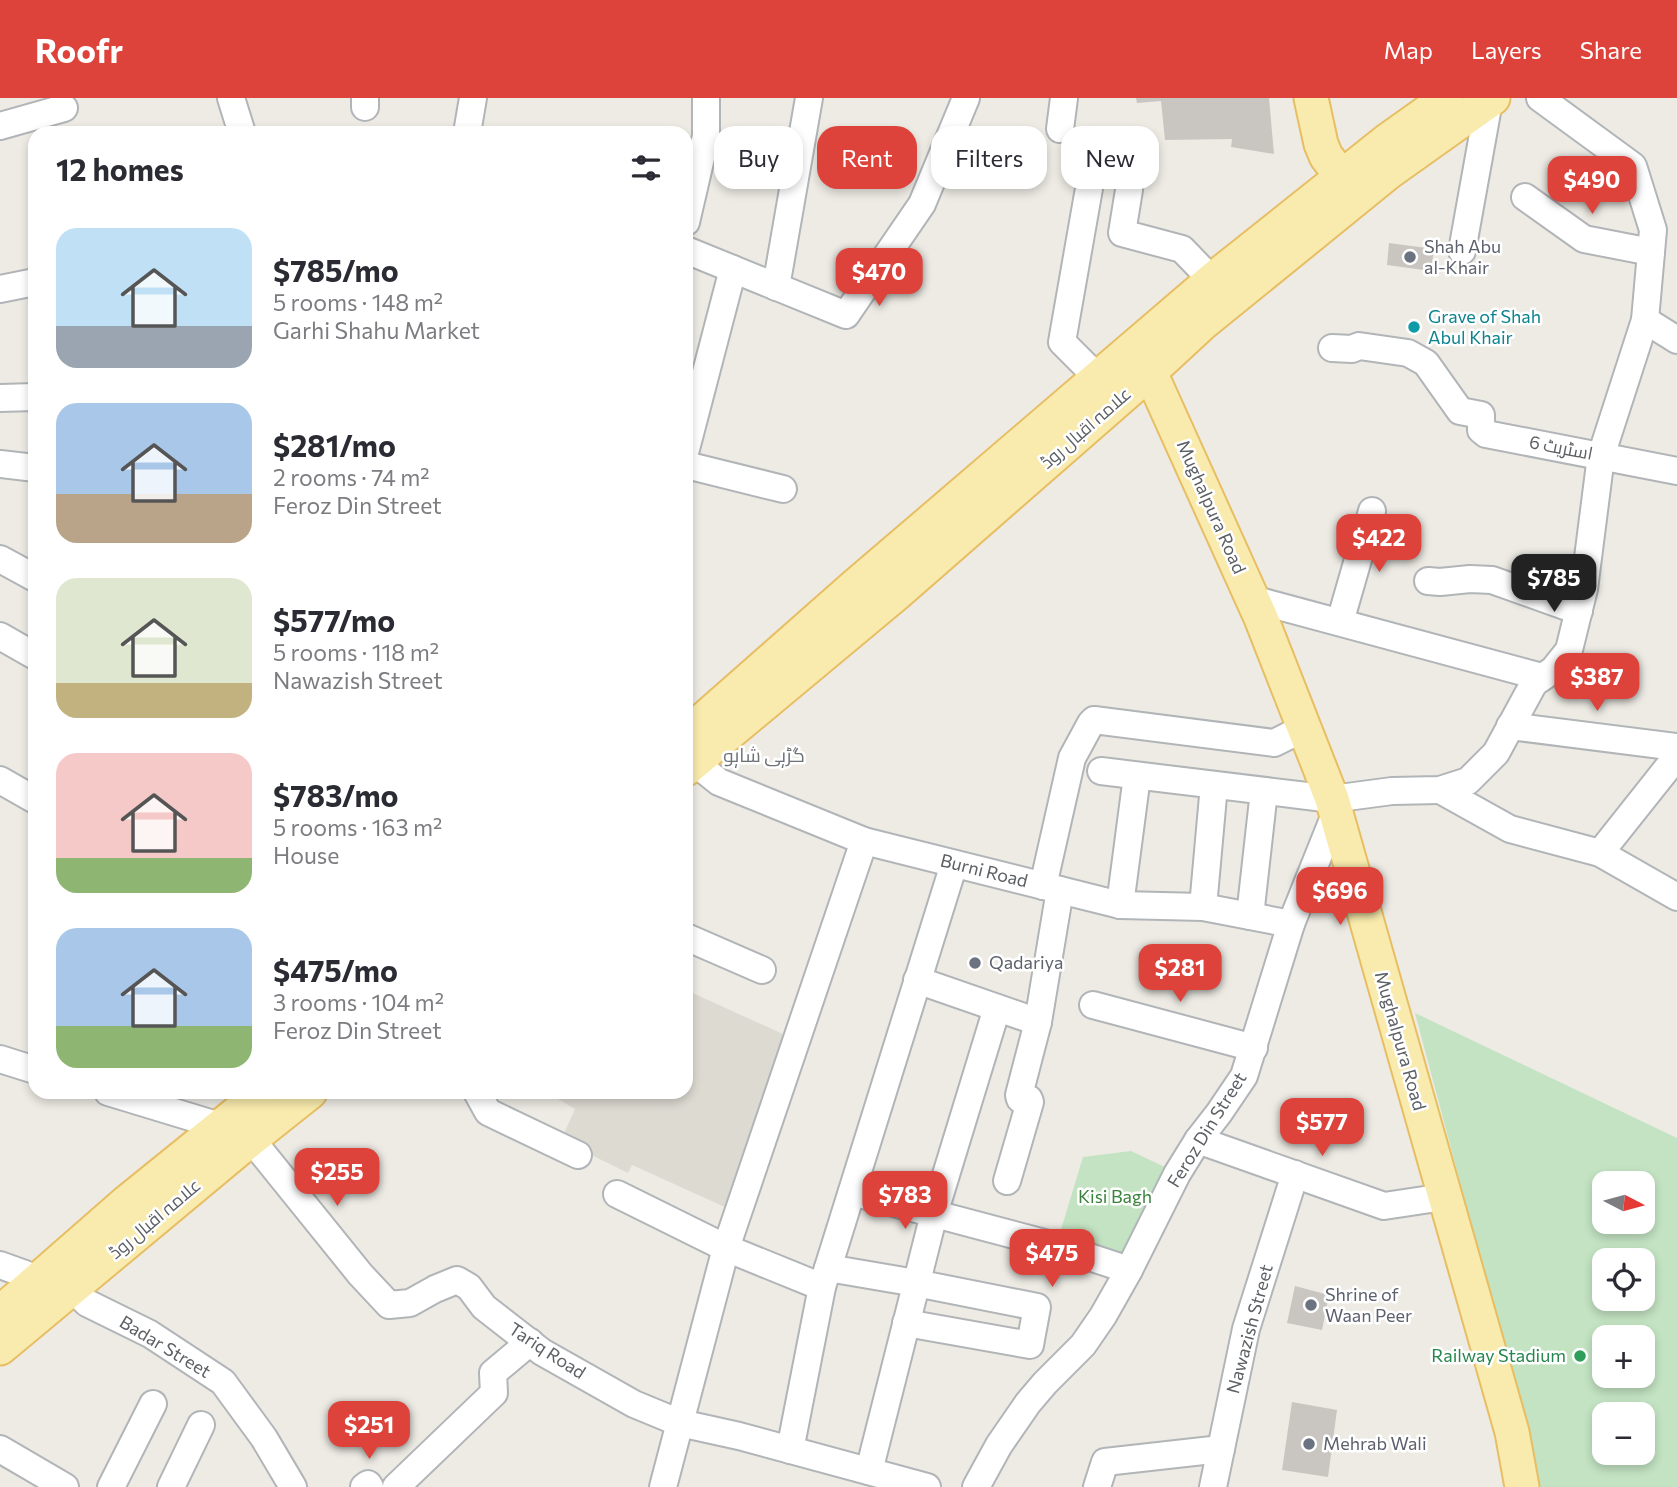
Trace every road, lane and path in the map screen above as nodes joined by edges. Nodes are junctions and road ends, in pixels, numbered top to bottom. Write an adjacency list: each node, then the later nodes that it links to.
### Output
1 (231, 98): 13 (street)
2 (473, 98): 14 (street)
3 (706, 98): 19 (street)
4 (809, 98): 27 (street)
5 (967, 98): 27 (street)
6 (1064, 98): 15 (street)
7 (1311, 98): 16 (main road)
8 (1447, 98): 16 (main road, علامہ اقبال روڈ)
9 (1540, 98): 23 (street)
10 (1491, 100): 16 (main road, علامہ اقبال روڈ); 21 (street)
11 (64, 108): 12 (street)
12 (0, 126)
13 (240, 126)
14 (468, 126)
15 (1060, 129)
16 (1350, 187): 25 (main road, علامہ اقبال روڈ); 32 (main road, علامہ اقبال روڈ)
17 (1089, 189): 33 (street)
18 (1129, 190): 25 (street)
19 (693, 192)
20 (1525, 197): 23 (street)
21 (1462, 251)
22 (693, 253): 24 (street)
23 (1651, 253): 29 (street)
24 (733, 269): 27 (street); 36 (street)
25 (1212, 280): 33 (main road, علامہ اقبال روڈ)
26 (28, 283): 28 (street)
27 (776, 287)
28 (0, 289)
29 (1645, 320): 30 (street); 37 (street)
30 (1677, 340)
31 (1332, 348): 37 (street, اسٹریٹ 6)
32 (1150, 372): 47 (main road, علامہ اقبال روڈ); 48 (main road, Mughalpura Road)
33 (1098, 378): 47 (main road, علامہ اقبال روڈ)
34 (28, 397): 35 (street)
35 (0, 398)
36 (693, 422)
37 (1601, 456): 41 (street, اسٹریٹ 6); 49 (street)
38 (0, 464): 39 (street)
39 (28, 467)
40 (693, 467): 42 (street)
41 (1677, 471)
42 (783, 489)
43 (1372, 512): 50 (street)
44 (0, 559): 45 (street)
45 (28, 574)
46 (1428, 580): 49 (street)
47 (865, 598): 56 (main road, علامہ اقبال روڈ)
48 (1252, 599): 50 (street); 55 (main road, Mughalpura Road)
49 (1579, 611): 53 (street)
50 (1340, 622): 53 (street)
51 (0, 636): 52 (street)
52 (28, 652)
53 (1542, 677): 54 (street)
54 (1510, 726): 57 (street); 64 (street)
55 (1304, 729): 67 (main road, Mughalpura Road); 71 (street)
56 (693, 741)
57 (1677, 747)
58 (693, 751): 68 (street, Burni Road)
59 (1677, 756): 69 (street)
60 (1101, 771): 61 (street)
61 (1137, 776): 63 (street); 73 (street)
62 (0, 780): 66 (street)
63 (1213, 785): 65 (street); 74 (street)
64 (1440, 790): 67 (street); 69 (street)
65 (1264, 791): 67 (street); 75 (street)
66 (28, 796)
67 (1334, 806): 76 (street, Feroz Din Street); 98 (main road, Mughalpura Road)
68 (864, 841): 70 (street, Burni Road); 100 (street)
69 (1600, 853): 72 (street)
70 (954, 864): 71 (street, Burni Road); 79 (street)
71 (1052, 888): 73 (street, Burni Road); 82 (street)
72 (1677, 897)
73 (1120, 905): 74 (street, Burni Road)
74 (1203, 907): 75 (street, Burni Road)
75 (1250, 916): 76 (street, Burni Road)
76 (1291, 923): 83 (street, Feroz Din Street)
77 (693, 940): 78 (street)
78 (762, 970)
79 (918, 980): 81 (street); 96 (street)
80 (1093, 1005): 83 (street)
81 (997, 1008): 82 (street); 99 (street)
82 (1038, 1022): 95 (street)
83 (1254, 1048): 92 (street, Feroz Din Street)
84 (0, 1059): 85 (street)
85 (28, 1068)
86 (131, 1099): 90 (street)
87 (255, 1099): 90 (main road, علامہ اقبال روڈ)
88 (301, 1099): 91 (main road, علامہ اقبال روڈ)
89 (481, 1099): 93 (street)
90 (220, 1126): 105 (main road, علامہ اقبال روڈ)
91 (251, 1139): 106 (main road, علامہ اقبال روڈ); 109 (street, Tariq Road)
92 (1198, 1140): 94 (street); 102 (street, Feroz Din Street)
93 (578, 1155)
94 (1295, 1174): 98 (street); 115 (street, Nawazish Street)
95 (1007, 1181)
96 (852, 1192): 99 (street); 103 (street)
97 (617, 1194): 100 (street)
98 (1444, 1196): 131 (main road, Mughalpura Road)
99 (934, 1213): 102 (street); 104 (street)
100 (726, 1248): 103 (street); 112 (street)
101 (0, 1265): 105 (street)
102 (1129, 1270): 128 (street, Feroz Din Street)
103 (825, 1278): 104 (street); 116 (street)
104 (916, 1283): 108 (street); 108 (street)
105 (35, 1284): 107 (main road, علامہ اقبال روڈ)
106 (72, 1288): 110 (main road, علامہ اقبال روڈ); 122 (street, Badar Street)
107 (0, 1313)
108 (906, 1323): 117 (street)
109 (530, 1342): 112 (street, Tariq Road); 125 (street)
110 (0, 1348)
111 (153, 1404): 120 (street)
112 (680, 1423): 116 (street, Tariq Road); 126 (street)
113 (201, 1425): 121 (street)
114 (0, 1449): 119 (street)
115 (1221, 1449): 129 (street); 130 (street, Nawazish Street)
116 (790, 1450): 118 (street, Tariq Road)
117 (869, 1471): 118 (street, Tariq Road); 127 (street, Tariq Road)
118 (838, 1475)
119 (55, 1484)
120 (111, 1487)
121 (171, 1487)
122 (293, 1487)
123 (364, 1487): 124 (street)
124 (370, 1487)
125 (396, 1487)
126 (663, 1487)
127 (927, 1487)
128 (976, 1487)
129 (1097, 1487)
130 (1213, 1487)
131 (1522, 1487)

